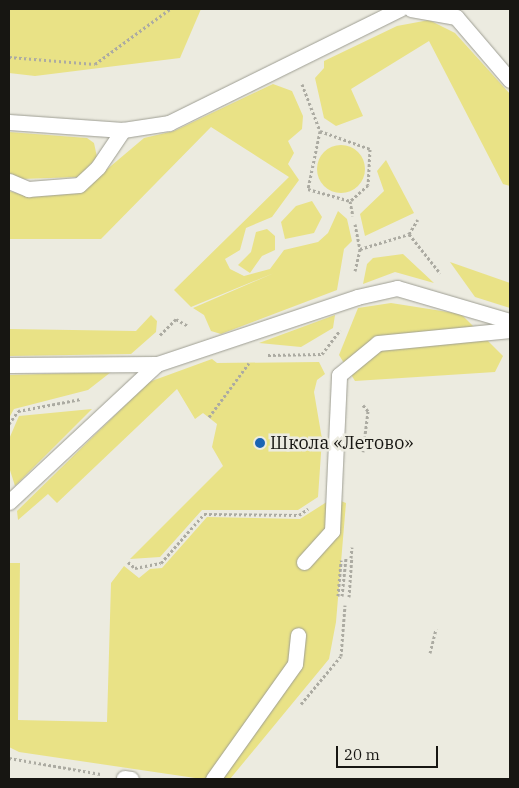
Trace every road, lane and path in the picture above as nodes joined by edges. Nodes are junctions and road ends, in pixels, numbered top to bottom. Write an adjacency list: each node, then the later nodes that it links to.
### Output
1 (170, 9): 4 (path)
2 (400, 9): 5 (lane)
3 (411, 9): 6 (lane)
4 (9, 57)
5 (294, 63): 8 (lane); 9 (path)
6 (509, 75)
7 (9, 122): 8 (lane)
8 (123, 130): 10 (lane)
9 (320, 130): 11 (path); 11 (path)
10 (9, 181)
11 (350, 201): 12 (path)
12 (354, 216)
13 (418, 219): 15 (path)
14 (355, 224): 16 (path)
15 (408, 234)
16 (360, 249)
17 (510, 321): 20 (lane)
18 (510, 330): 23 (lane)
19 (249, 363): 22 (path)
20 (157, 364): 21 (lane); 24 (lane)
21 (9, 365)
22 (209, 417)
23 (334, 491): 28 (path); 29 (lane)
24 (9, 502)
25 (341, 557): 26 (path)
26 (346, 557)
27 (352, 558): 30 (path)
28 (128, 562)
29 (304, 562)
30 (349, 597)
31 (436, 629): 33 (path)
32 (298, 635): 36 (lane)
33 (430, 653)
34 (9, 758): 35 (path)
35 (127, 778)
36 (213, 779)

